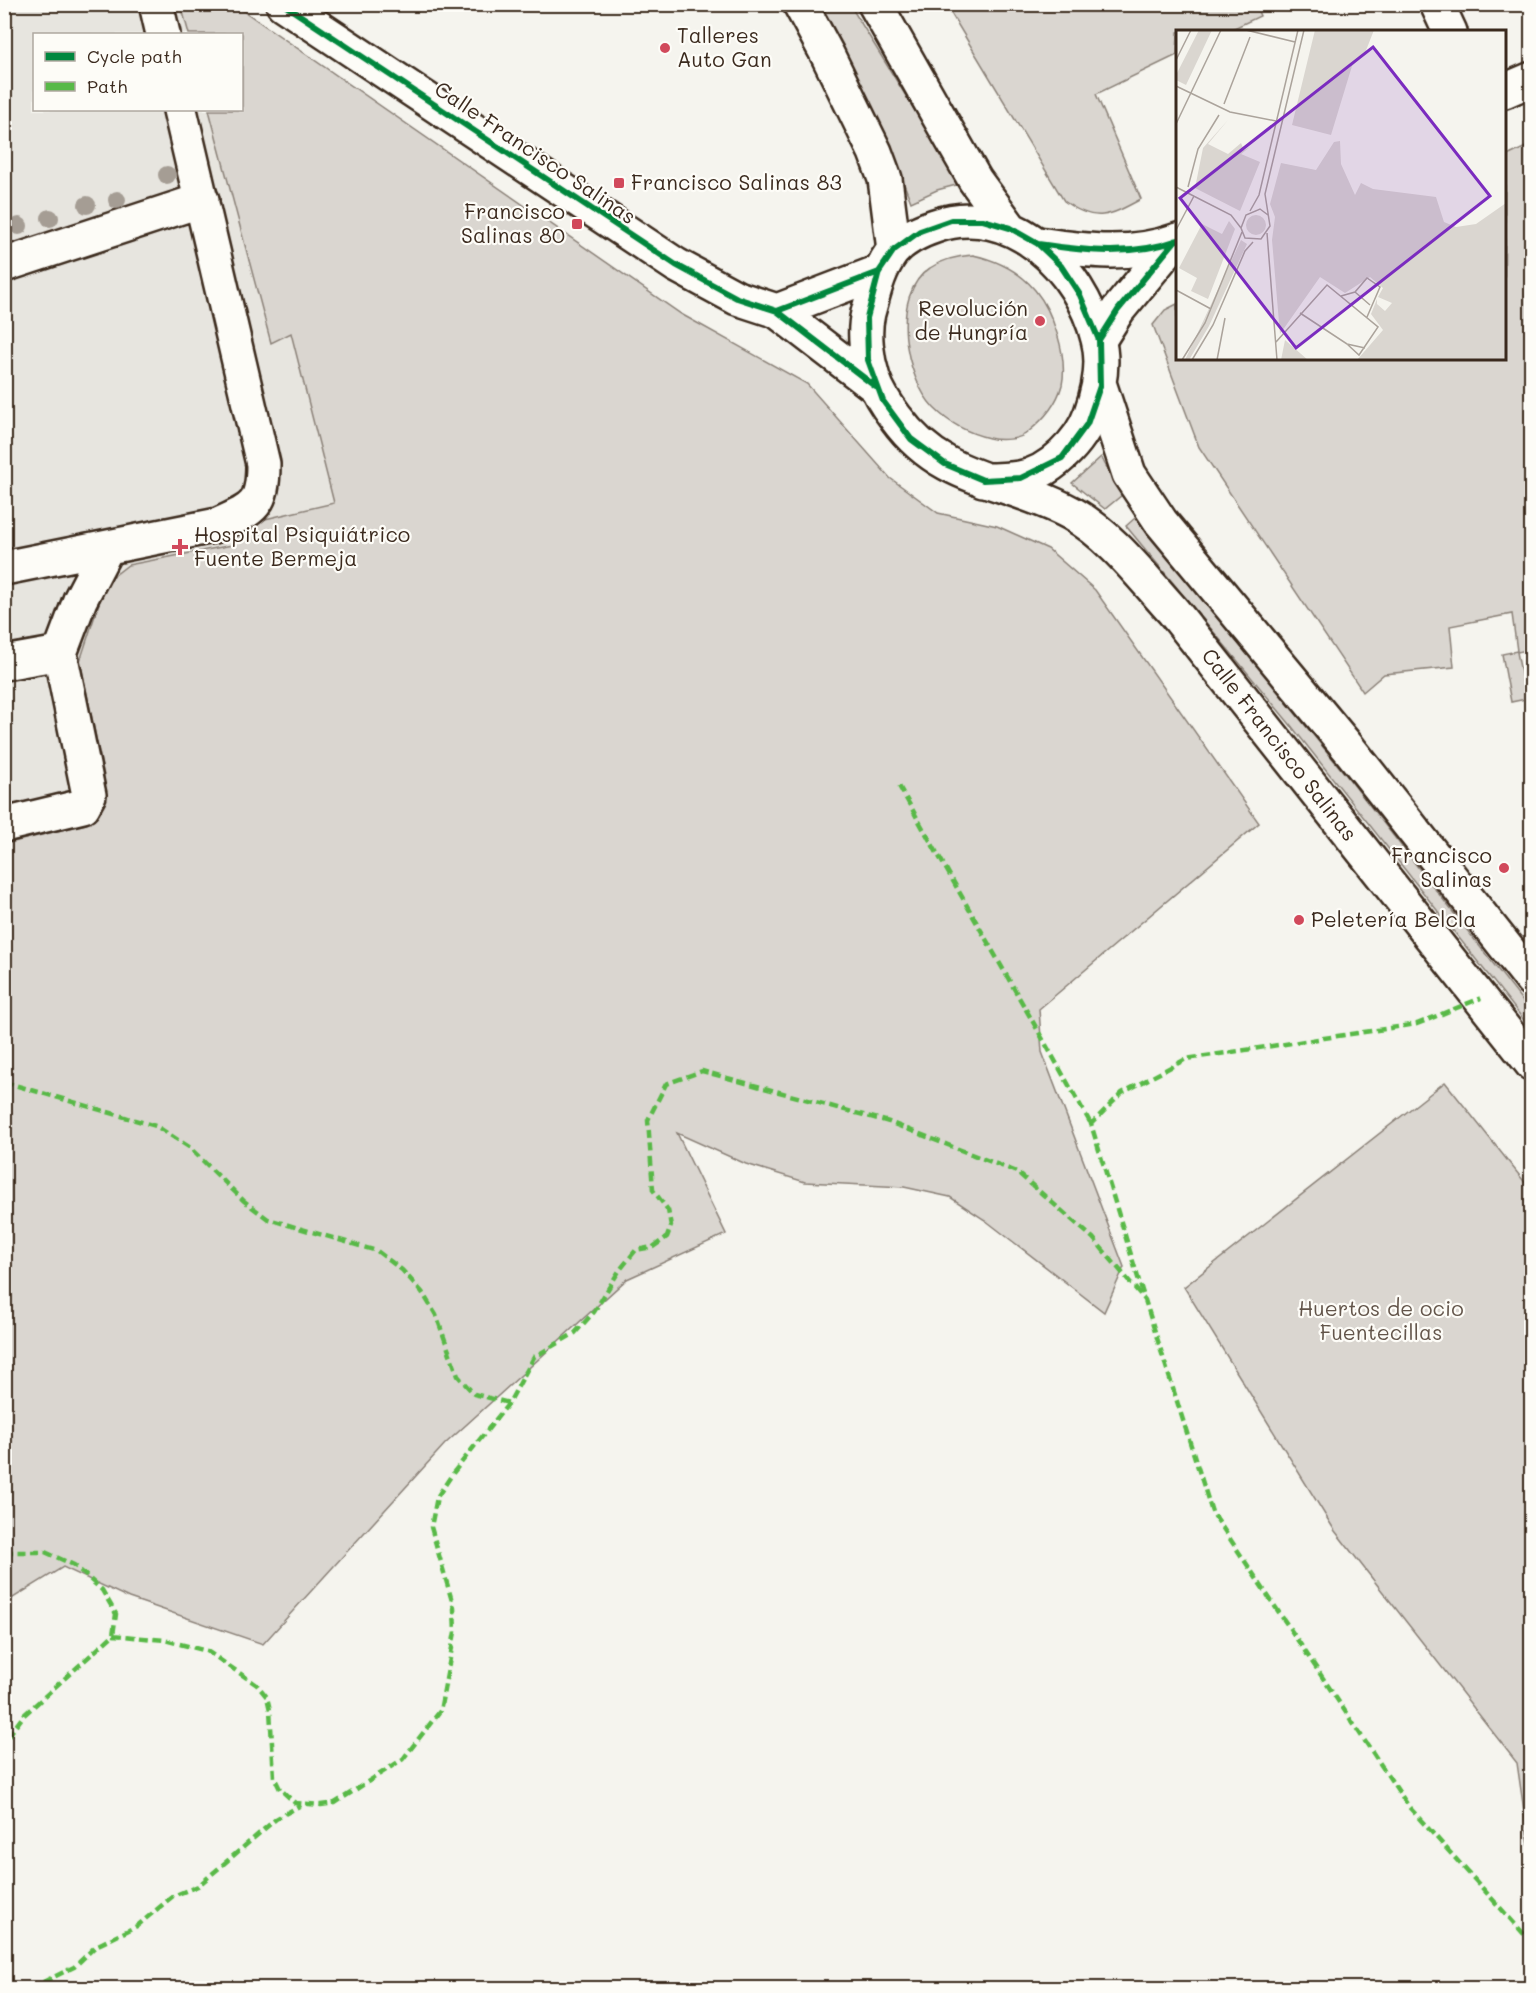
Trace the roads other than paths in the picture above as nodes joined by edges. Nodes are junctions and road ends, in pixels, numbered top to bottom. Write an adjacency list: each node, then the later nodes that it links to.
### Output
1 (156, 4): 7 (main road)
2 (283, 4): 17 (main road, Calle Francisco Salinas)
3 (800, 4): 15 (main road)
4 (875, 4): 12 (main road)
5 (1437, 4): 6 (main road)
6 (1449, 30)
7 (163, 33)
8 (1532, 79): 9 (main road)
9 (1506, 90)
10 (180, 111): 11 (main road)
11 (201, 200): 16 (main road); 22 (main road)
12 (1010, 228): 14 (main road); 15 (main road)
13 (1176, 241): 14 (main road); 18 (main road)
14 (1038, 244): 18 (main road)
15 (887, 261): 17 (main road); 20 (main road)
16 (4, 265)
17 (777, 311): 20 (main road, Calle Francisco Salinas)
18 (1099, 340): 19 (main road)
19 (1100, 386): 21 (main road); 27 (main road)
20 (876, 387): 21 (main road, Calle Francisco Salinas)
21 (983, 480): 28 (main road, Calle Francisco Salinas)
22 (107, 548): 23 (main road); 24 (main road)
23 (4, 568)
24 (60, 653): 25 (main road); 26 (main road)
25 (4, 663)
26 (4, 825)
27 (1532, 980)
28 (1532, 1064)

